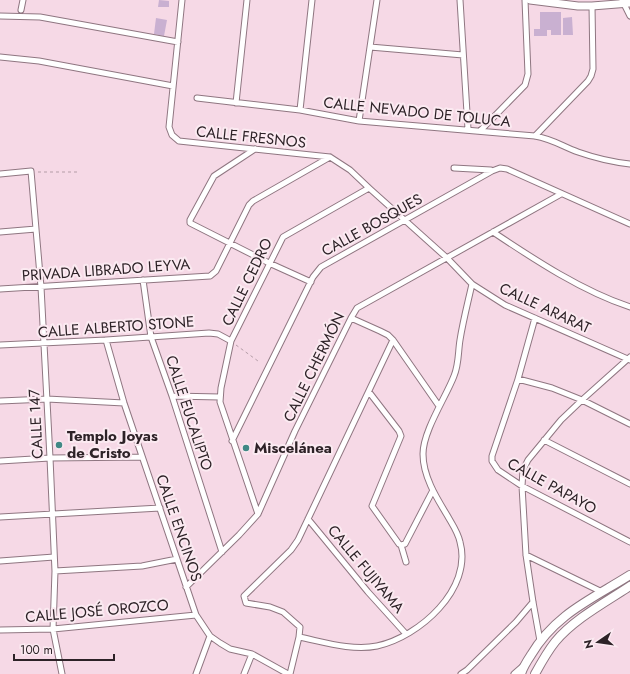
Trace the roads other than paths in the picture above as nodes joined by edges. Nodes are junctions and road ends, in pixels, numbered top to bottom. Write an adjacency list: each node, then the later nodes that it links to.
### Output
1 (23, 0): 11 (street)
2 (182, 0): 14 (street)
3 (247, 0): 20 (street)
4 (312, 0): 21 (street)
5 (377, 0): 15 (street)
6 (460, 0): 16 (street)
7 (525, 0): 24 (street)
8 (530, 0): 10 (street)
9 (625, 2): 10 (street); 13 (street)
10 (592, 6): 25 (street)
11 (21, 10)
12 (0, 16): 14 (street)
13 (630, 16)
14 (178, 42): 18 (street)
15 (370, 47): 16 (street); 22 (street)
16 (463, 55): 23 (street)
17 (0, 57): 18 (street)
18 (173, 86): 26 (street, CALLE FRESNOS)
19 (197, 98): 20 (street, CALLE NEVADO DE TOLUCA)
20 (236, 102): 21 (street, CALLE NEVADO DE TOLUCA)
21 (300, 110): 22 (street, CALLE NEVADO DE TOLUCA)
22 (359, 121): 23 (street, CALLE NEVADO DE TOLUCA)
23 (468, 129): 24 (street, CALLE NEVADO DE TOLUCA)
24 (480, 130): 25 (street, CALLE NEVADO DE TOLUCA)
25 (535, 136): 28 (street, CALLE NEVADO DE TOLUCA)
26 (255, 149): 27 (street, CALLE FRESNOS); 39 (street)
27 (330, 157): 32 (street, CALLE ARARAT); 39 (street)
28 (630, 164)
29 (454, 168): 30 (street)
30 (492, 171): 33 (street, CALLE BOSQUES); 34 (street, CALLE BOSQUES)
31 (0, 174): 36 (street, CALLE 147)
32 (369, 188): 34 (street, CALLE ARARAT); 41 (street, CALLE CEDRO)
33 (561, 194): 35 (street); 38 (street, CALLE CHERMÓN)
34 (405, 220): 40 (street, CALLE ARARAT); 43 (street, CALLE BOSQUES)
35 (630, 224)
36 (36, 229): 37 (street); 45 (street, CALLE 147)
37 (0, 232)
38 (493, 232): 40 (street, CALLE CHERMÓN); 47 (street)
39 (230, 244): 41 (street); 42 (street, PRIVADA LIBRADO LEYVA)
40 (447, 258): 44 (street, CALLE ARARAT); 48 (street, CALLE CHERMÓN)
41 (269, 263): 43 (street); 53 (street, CALLE CEDRO)
42 (143, 280): 45 (street, PRIVADA LIBRADO LEYVA); 50 (street, CALLE EUCALIPTO)
43 (311, 282): 67 (street, CALLE BOSQUES)
44 (472, 284): 49 (street, CALLE ARARAT); 65 (street)
45 (40, 287): 46 (street, PRIVADA LIBRADO LEYVA); 54 (street, CALLE 147)
46 (0, 289)
47 (630, 307)
48 (351, 318): 52 (street); 77 (street, CALLE CHERMÓN)
49 (534, 318): 56 (street, CALLE ARARAT); 57 (street, CALLE PAPAYO)
50 (151, 337): 51 (street, CALLE ALBERTO STONE); 53 (street, CALLE ALBERTO STONE); 59 (street, CALLE EUCALIPTO)
51 (106, 340): 54 (street, CALLE ALBERTO STONE); 64 (street, CALLE ENCINOS)
52 (393, 340): 58 (street); 65 (street)
53 (231, 341): 60 (street, CALLE CEDRO)
54 (44, 343): 55 (street, CALLE ALBERTO STONE); 61 (street, CALLE 147)
55 (0, 345)
56 (629, 359): 62 (street)
57 (518, 379): 62 (street); 73 (street, CALLE PAPAYO)
58 (369, 392): 79 (street); 81 (street)
59 (172, 396): 60 (street); 82 (street, CALLE EUCALIPTO)
60 (220, 397): 67 (street)
61 (47, 399): 63 (street); 64 (street); 70 (street, CALLE 147)
62 (582, 400): 66 (street); 68 (street)
63 (0, 401)
64 (124, 403): 69 (street, CALLE ENCINOS)
65 (439, 406): 74 (street)
66 (630, 424)
67 (232, 440): 77 (street)
68 (544, 440): 72 (street); 73 (street)
69 (142, 457): 70 (street); 75 (street, CALLE ENCINOS)
70 (50, 458): 71 (street); 76 (street, CALLE 147)
71 (0, 461)
72 (630, 484)
73 (522, 486): 80 (street, CALLE PAPAYO); 83 (street)
74 (432, 492): 81 (street); 97 (street)
75 (160, 508): 76 (street); 85 (street, CALLE ENCINOS)
76 (53, 514): 78 (street); 84 (street, CALLE 147)
77 (258, 514): 82 (street, CALLE CHERMÓN)
78 (0, 517)
79 (308, 519): 97 (street, CALLE FUJIYAMA); 99 (street)
80 (630, 542)
81 (402, 545): 87 (street)
82 (222, 552): 91 (street, CALLE CHERMÓN)
83 (526, 555): 92 (street); 93 (street)
84 (54, 557): 86 (street); 88 (street, CALLE 147)
85 (177, 559): 88 (street); 91 (street, CALLE ENCINOS)
86 (0, 561)
87 (406, 562)
88 (55, 571): 95 (street, CALLE 147)
89 (630, 574): 92 (main road)
90 (630, 586): 110 (main road)
91 (186, 587): 94 (street, CALLE ENCINOS)
92 (602, 592): 100 (main road)
93 (532, 602): 100 (street); 107 (street)
94 (196, 615): 95 (street, CALLE JOSÉ OROZCO); 98 (street, CALLE ENCINOS)
95 (53, 629): 96 (street, CALLE JOSÉ OROZCO); 103 (street, CALLE 147)
96 (0, 630)
97 (406, 634): 99 (street)
98 (210, 636): 101 (street, CALLE ENCINOS); 104 (street)
99 (299, 637): 106 (street)
100 (540, 641): 102 (main road)
101 (252, 654): 105 (street); 106 (street, CALLE ENCINOS)
102 (526, 663): 108 (street); 109 (main road)
103 (62, 674)
104 (196, 674)
105 (244, 674)
106 (289, 674)
107 (461, 674)
108 (514, 674)
109 (521, 674)
110 (535, 674)

